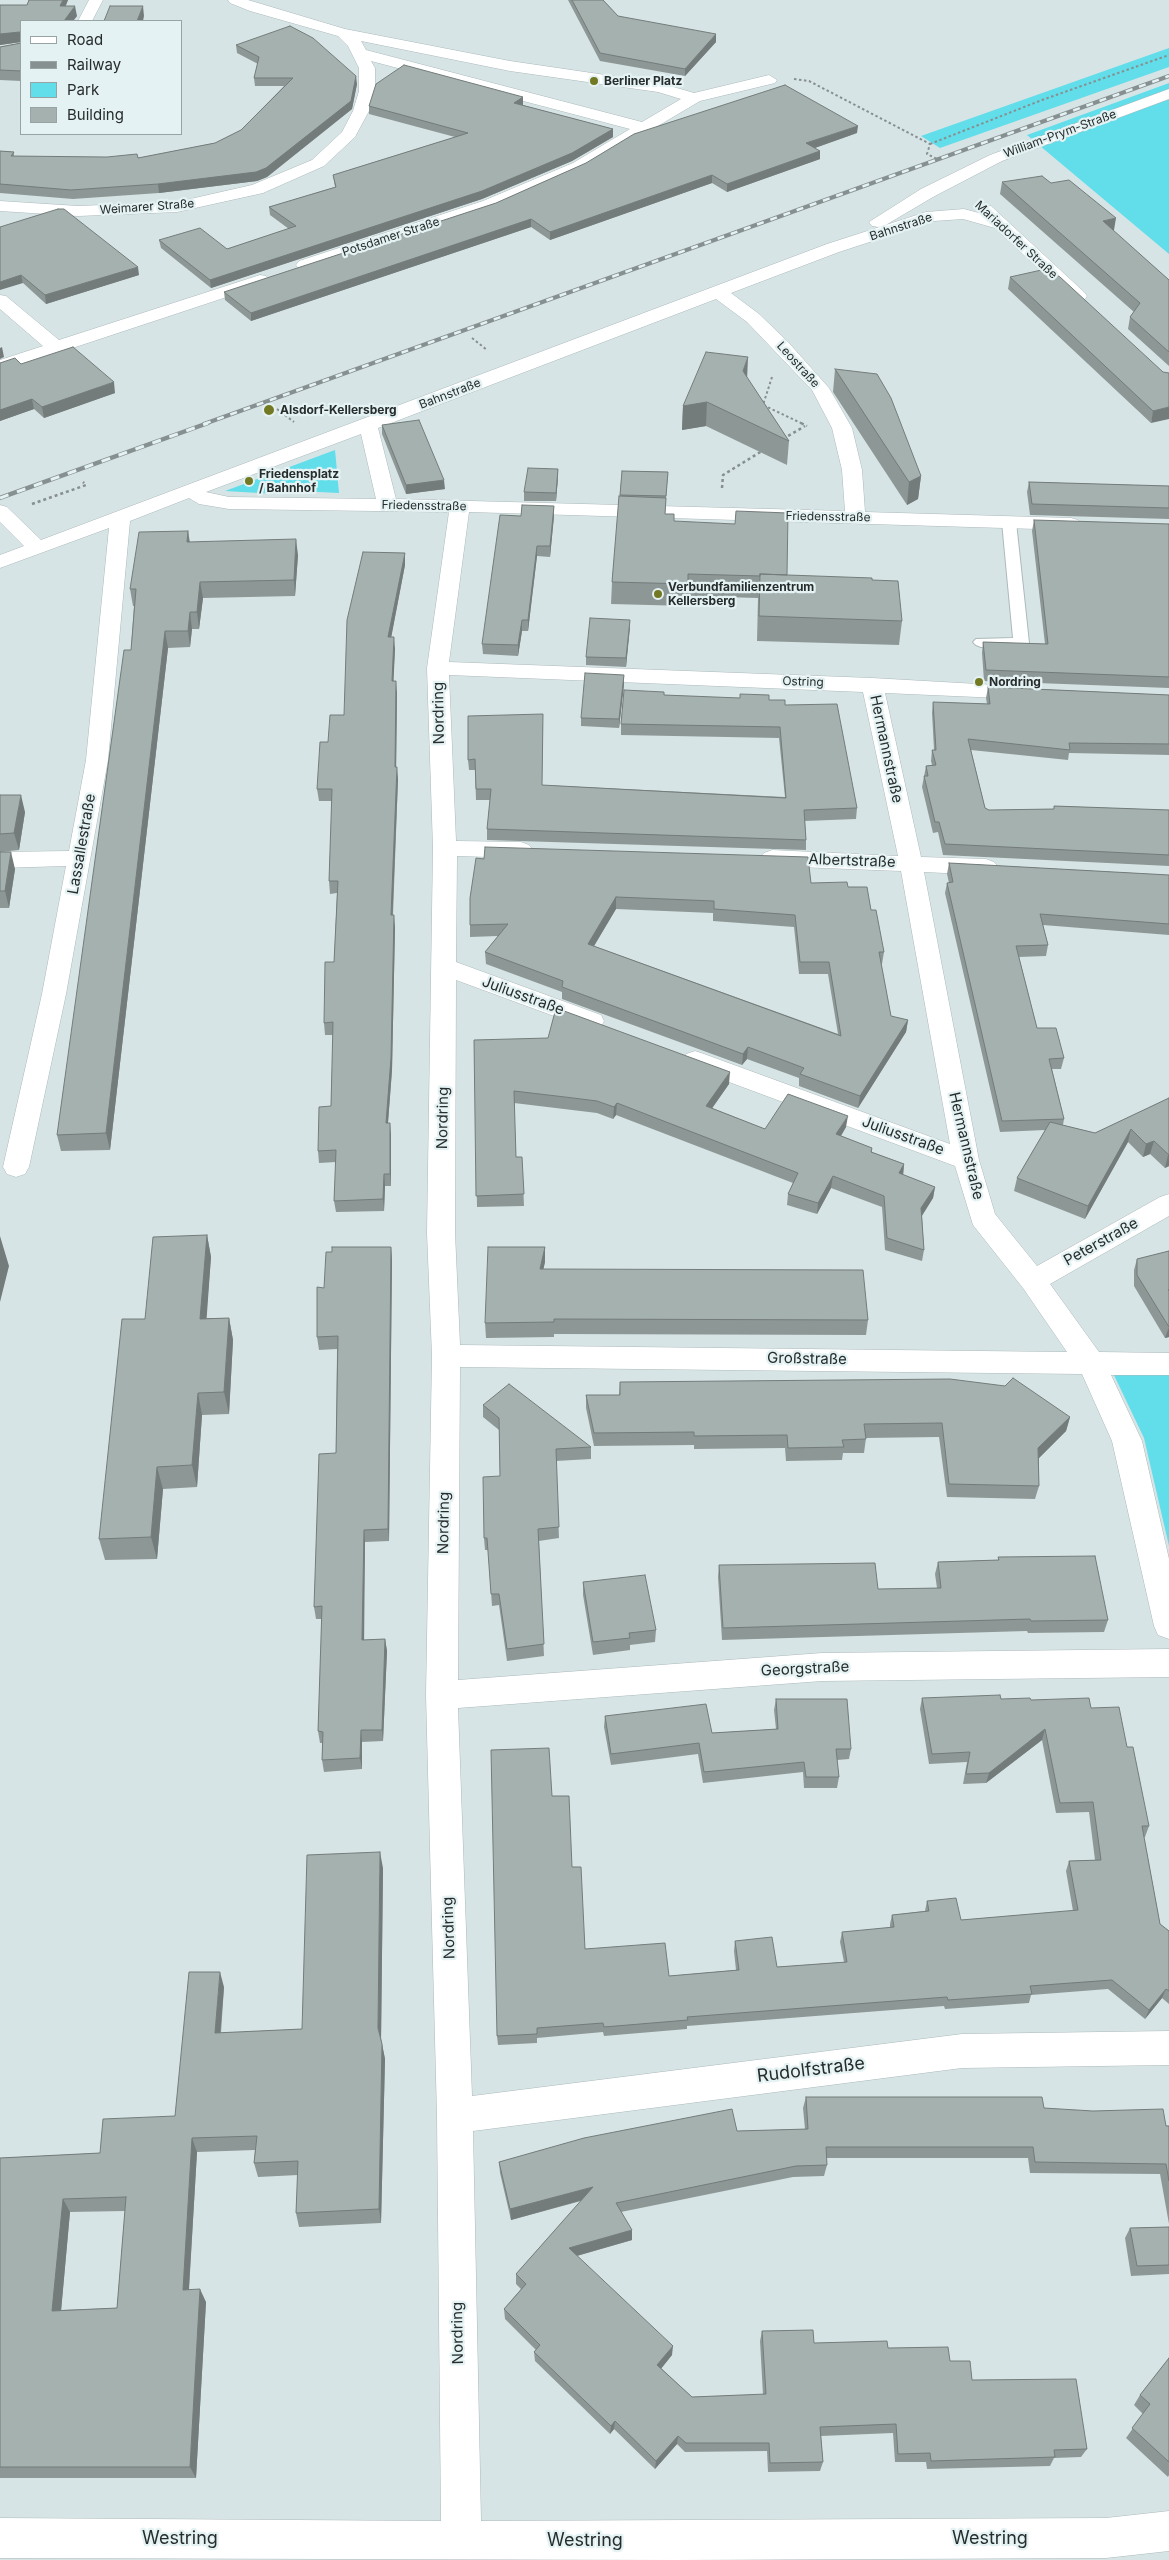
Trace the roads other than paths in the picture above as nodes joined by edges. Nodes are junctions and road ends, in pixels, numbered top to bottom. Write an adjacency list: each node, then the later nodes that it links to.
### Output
1 (96, 0): 3 (street)
2 (235, 0): 4 (street)
3 (86, 20)
4 (343, 32): 5 (street, Weimarer Straße); 8 (street)
5 (360, 54): 9 (street); 11 (street, Weimarer Straße)
6 (769, 80): 8 (street, Potsdamer Straße)
7 (1169, 94): 10 (street, William-Prym-Straße)
8 (694, 98): 9 (street, Potsdamer Straße)
9 (645, 128): 14 (street, Potsdamer Straße)
10 (952, 180): 12 (street, Mariadorfer Straße); 13 (street, Bahnstraße)
11 (0, 206)
12 (998, 224): 13 (street, Bahnstraße); 18 (street, Mariadorfer Straße)
13 (833, 248): 16 (street, Bahnstraße)
14 (292, 269)
15 (273, 276): 19 (street)
16 (719, 293): 21 (street, Bahnstraße); 27 (street, Leostraße)
17 (0, 300): 19 (street)
18 (1092, 309)
19 (56, 347): 20 (street)
20 (0, 366)
21 (368, 425): 22 (street, Bahnstraße); 23 (street)
22 (190, 491): 23 (street, Friedensstraße); 26 (street, Bahnstraße)
23 (387, 505): 24 (street, Friedensstraße)
24 (460, 506): 27 (street, Friedensstraße); 33 (street, Nordring)
25 (2, 513): 30 (street)
26 (120, 517): 30 (street, Bahnstraße); 39 (street, Lassallestraße)
27 (855, 518): 28 (street, Friedensstraße)
28 (1009, 522): 29 (street, Friedensstraße); 32 (lane)
29 (1087, 525)
30 (38, 548): 31 (street, Bahnstraße)
31 (0, 562)
32 (982, 642)
33 (438, 668): 34 (street, Ostring); 36 (street, Nordring)
34 (872, 685): 35 (street, Ostring); 41 (street, Hermannstraße)
35 (1044, 693)
36 (445, 848): 37 (street); 43 (street, Nordring)
37 (545, 850)
38 (753, 857): 41 (street, Albertstraße)
39 (79, 858): 40 (street); 47 (street, Lassallestraße)
40 (0, 860)
41 (911, 863): 42 (street, Albertstraße); 46 (street, Hermannstraße)
42 (1010, 868)
43 (446, 968): 44 (street, Juliusstraße); 50 (street, Nordring)
44 (614, 1030)
45 (670, 1050): 46 (street, Juliusstraße)
46 (966, 1160): 49 (street, Hermannstraße)
47 (16, 1167)
48 (1169, 1204): 49 (street, Peterstraße)
49 (1033, 1281): 51 (street, Hermannstraße)
50 (446, 1356): 51 (street, Großstraße); 55 (street, Nordring)
51 (1090, 1362): 52 (street, Großstraße); 53 (street, Hermannstraße)
52 (1169, 1364)
53 (1169, 1626)
54 (1169, 1663): 55 (street, Georgstraße)
55 (442, 1695): 57 (street, Nordring)
56 (1169, 2048): 57 (street, Rudolfstraße)
57 (455, 2116): 60 (street, Nordring)
58 (1169, 2531): 60 (street, Westring)
59 (0, 2538): 60 (street, Westring)
60 (461, 2541)

